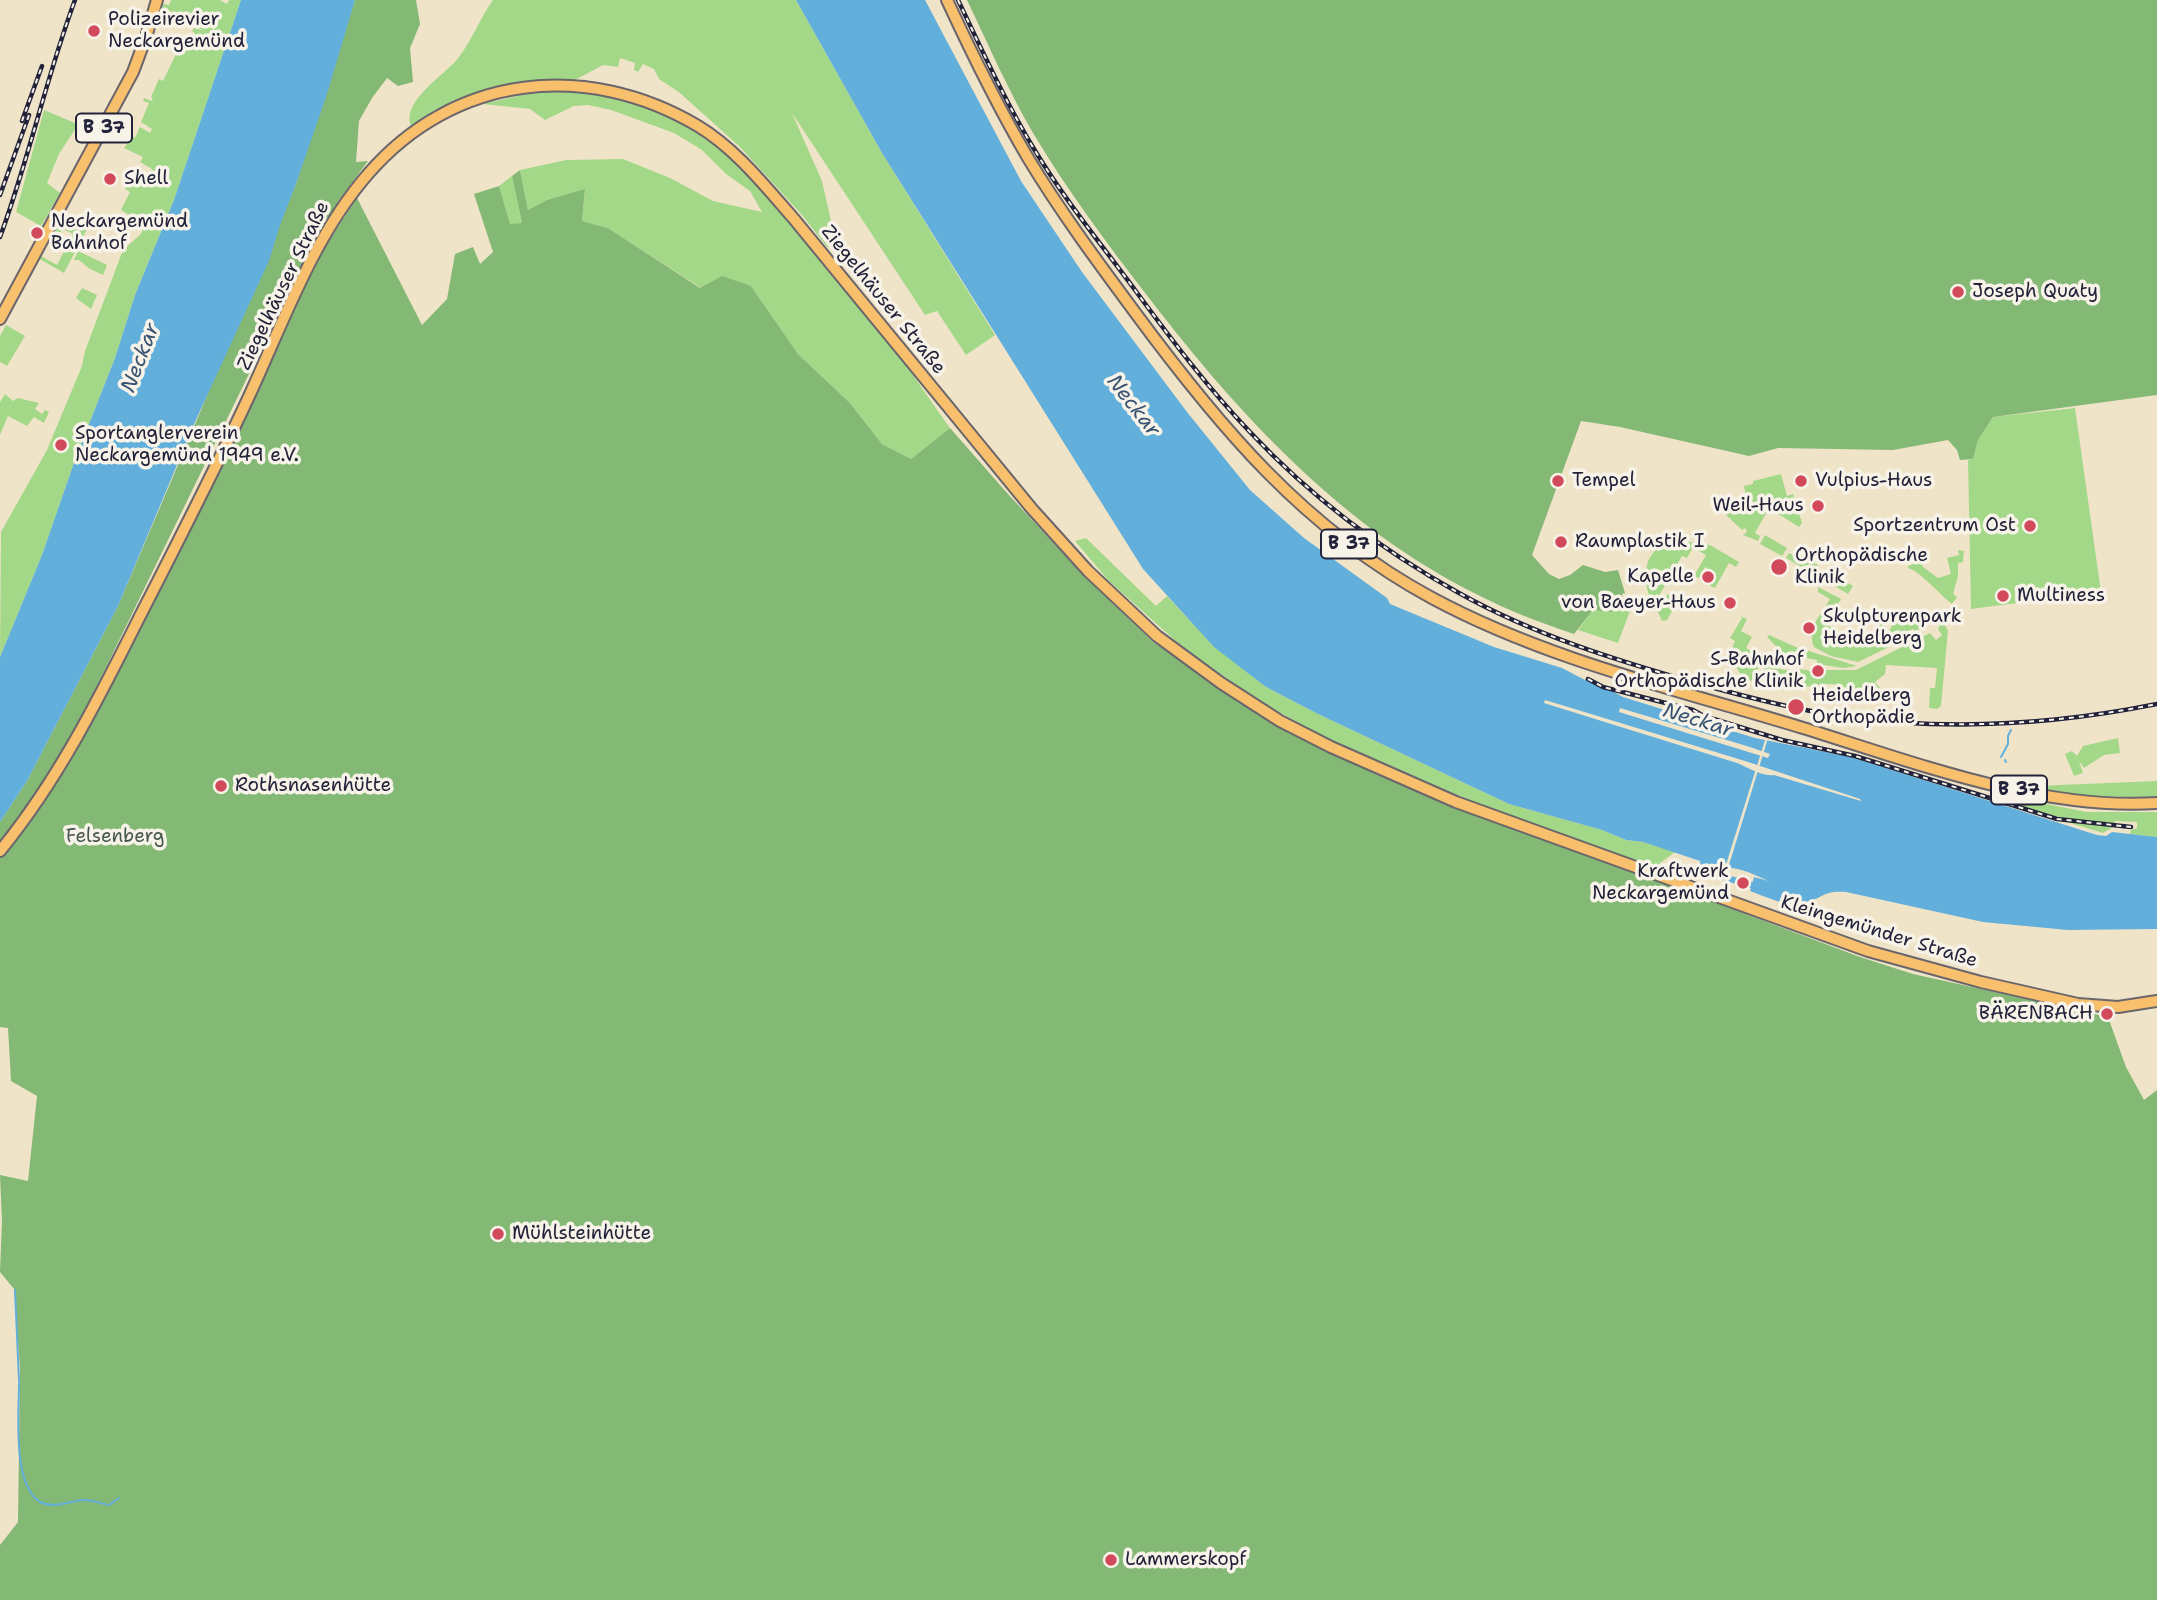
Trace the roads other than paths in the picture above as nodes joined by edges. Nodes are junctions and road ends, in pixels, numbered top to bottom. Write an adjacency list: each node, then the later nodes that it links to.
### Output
1 (157, 0): 3 (main road, B 37)
2 (947, 0): 4 (main road, B 37)
3 (0, 319)
4 (2157, 803)
5 (0, 851): 6 (main road, Ziegelhäuser Straße)
6 (1638, 868): 7 (main road, Kleingemünder Straße)
7 (2157, 1001)

